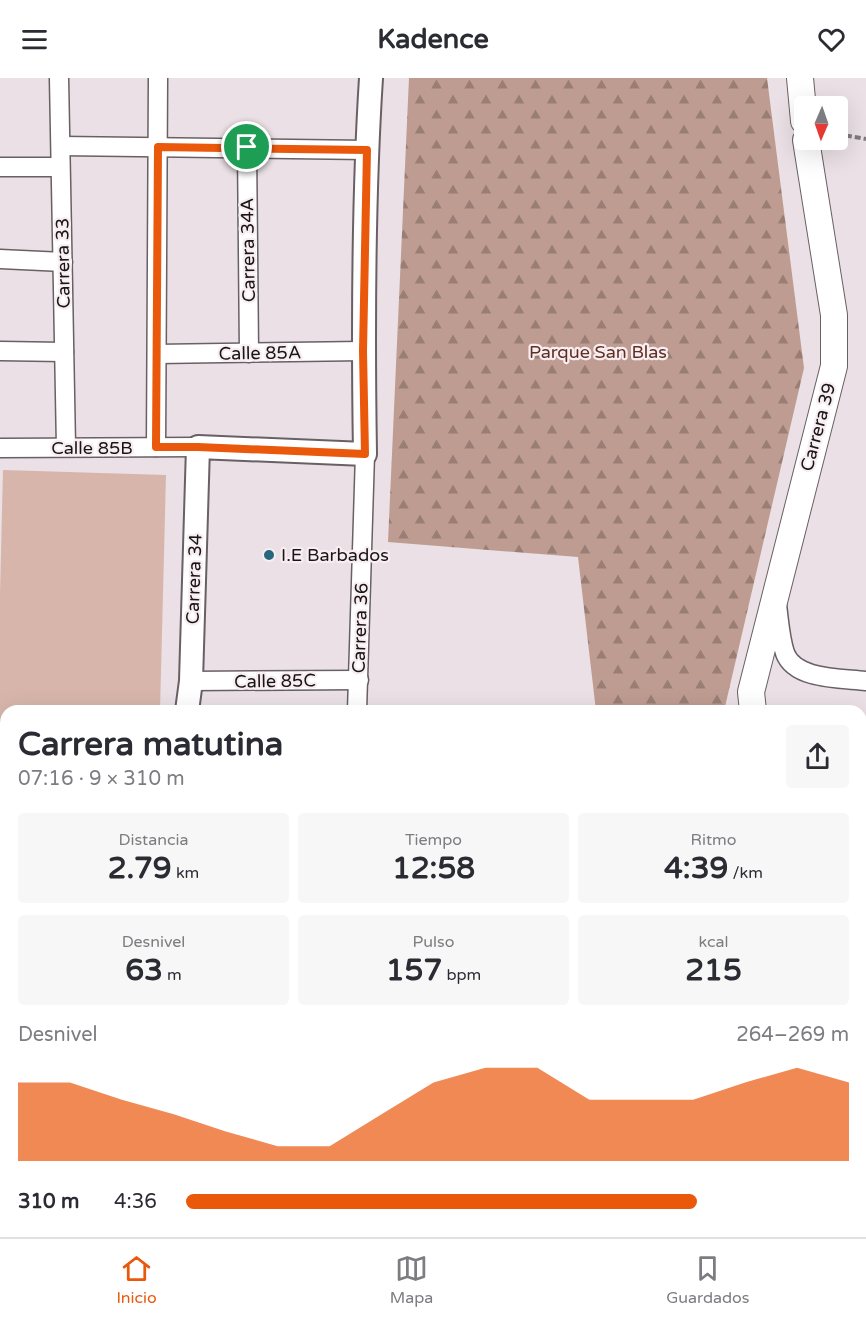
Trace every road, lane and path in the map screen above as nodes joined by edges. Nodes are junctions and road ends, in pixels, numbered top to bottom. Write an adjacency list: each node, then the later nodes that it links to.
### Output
1 (59, 78): 8 (street, Carrera 33)
2 (158, 78): 9 (street)
3 (371, 78): 11 (street, Carrera 36)
4 (800, 78): 5 (main road)
5 (802, 96)
6 (848, 136): 7 (path)
7 (866, 140)
8 (61, 146): 9 (street); 14 (street, Carrera 33)
9 (158, 147): 10 (street); 21 (street)
10 (247, 147): 11 (street); 20 (street, Carrera 34A)
11 (367, 150): 18 (street, Carrera 36)
12 (808, 150): 27 (main road, Carrera 39)
13 (0, 167): 14 (street)
14 (60, 167): 16 (street, Carrera 33)
15 (0, 259): 16 (street)
16 (63, 262): 19 (street, Carrera 33)
17 (0, 351): 19 (street)
18 (363, 351): 20 (street, Calle 85A); 26 (street, Carrera 36)
19 (64, 352): 22 (street, Carrera 33)
20 (249, 353): 21 (street, Calle 85A)
21 (157, 354): 23 (street)
22 (66, 447): 23 (street, Calle 85B); 25 (street, Calle 85B)
23 (156, 447): 24 (street, Calle 85B)
24 (198, 447): 26 (street, Calle 85B); 29 (street, Carrera 34)
25 (0, 448)
26 (365, 454): 28 (street, Carrera 36)
27 (775, 594): 30 (street); 33 (main road, Carrera 39)
28 (358, 680): 29 (street, Calle 85C); 32 (street, Carrera 36)
29 (191, 681): 31 (street, Carrera 34)
30 (866, 681)
31 (188, 705)
32 (357, 705)
33 (752, 705)

